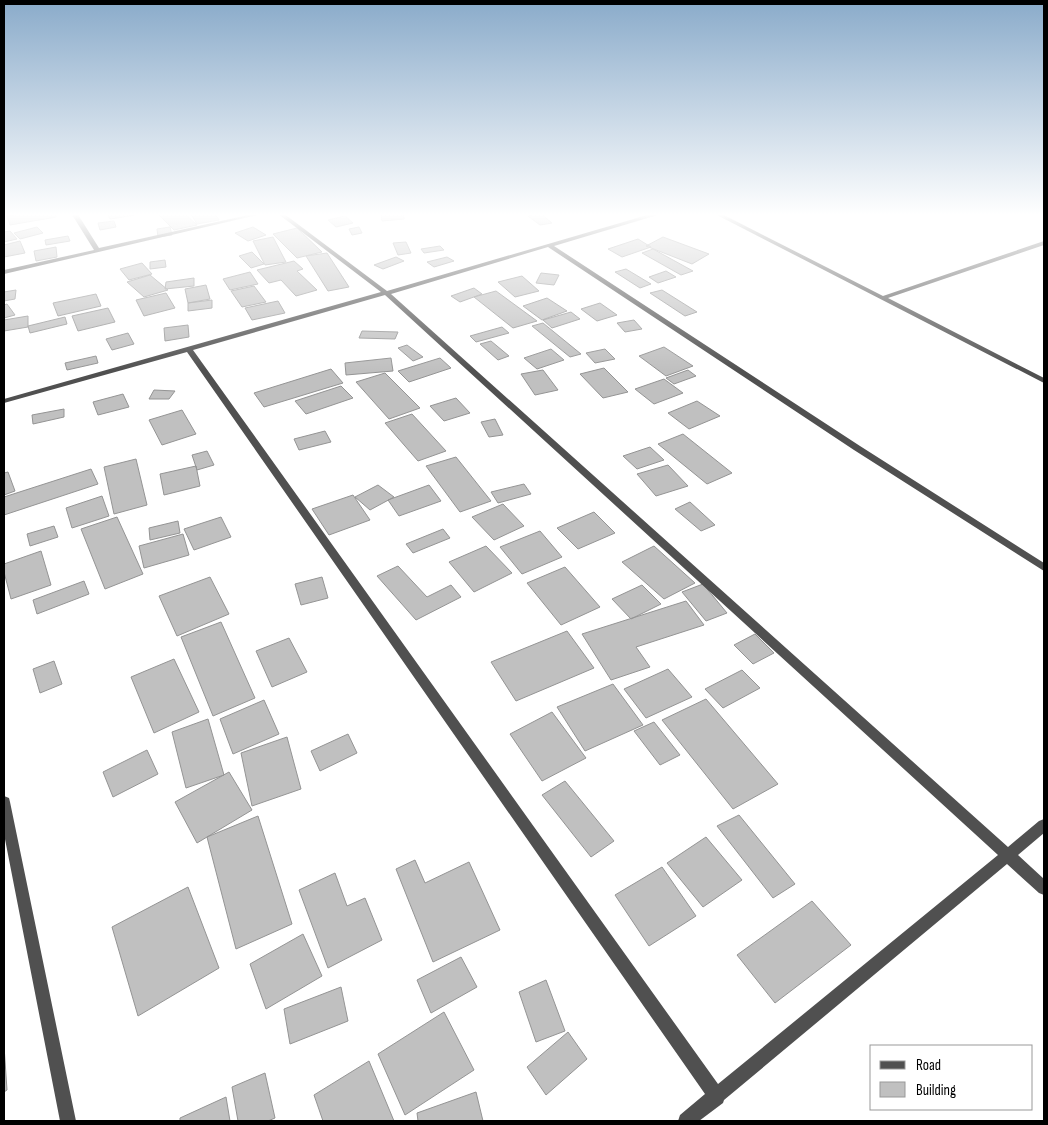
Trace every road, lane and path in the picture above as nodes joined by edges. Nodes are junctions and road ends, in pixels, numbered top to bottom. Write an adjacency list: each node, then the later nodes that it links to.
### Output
1 (31, 266): 7 (street)
2 (350, 266): 8 (street)
3 (482, 266): 8 (street)
4 (580, 266): 13 (street)
5 (819, 266): 9 (street)
6 (978, 266): 9 (street)
7 (4, 272)
8 (386, 293): 10 (street); 16 (street)
9 (883, 298): 11 (street)
10 (188, 348): 12 (street); 18 (street)
11 (1044, 381)
12 (4, 401)
13 (1044, 568)
14 (4, 802): 19 (street)
15 (1044, 825): 16 (street)
16 (1008, 856): 17 (street); 18 (street)
17 (1044, 888)
18 (717, 1097): 20 (street)
19 (68, 1121)
20 (686, 1121)

